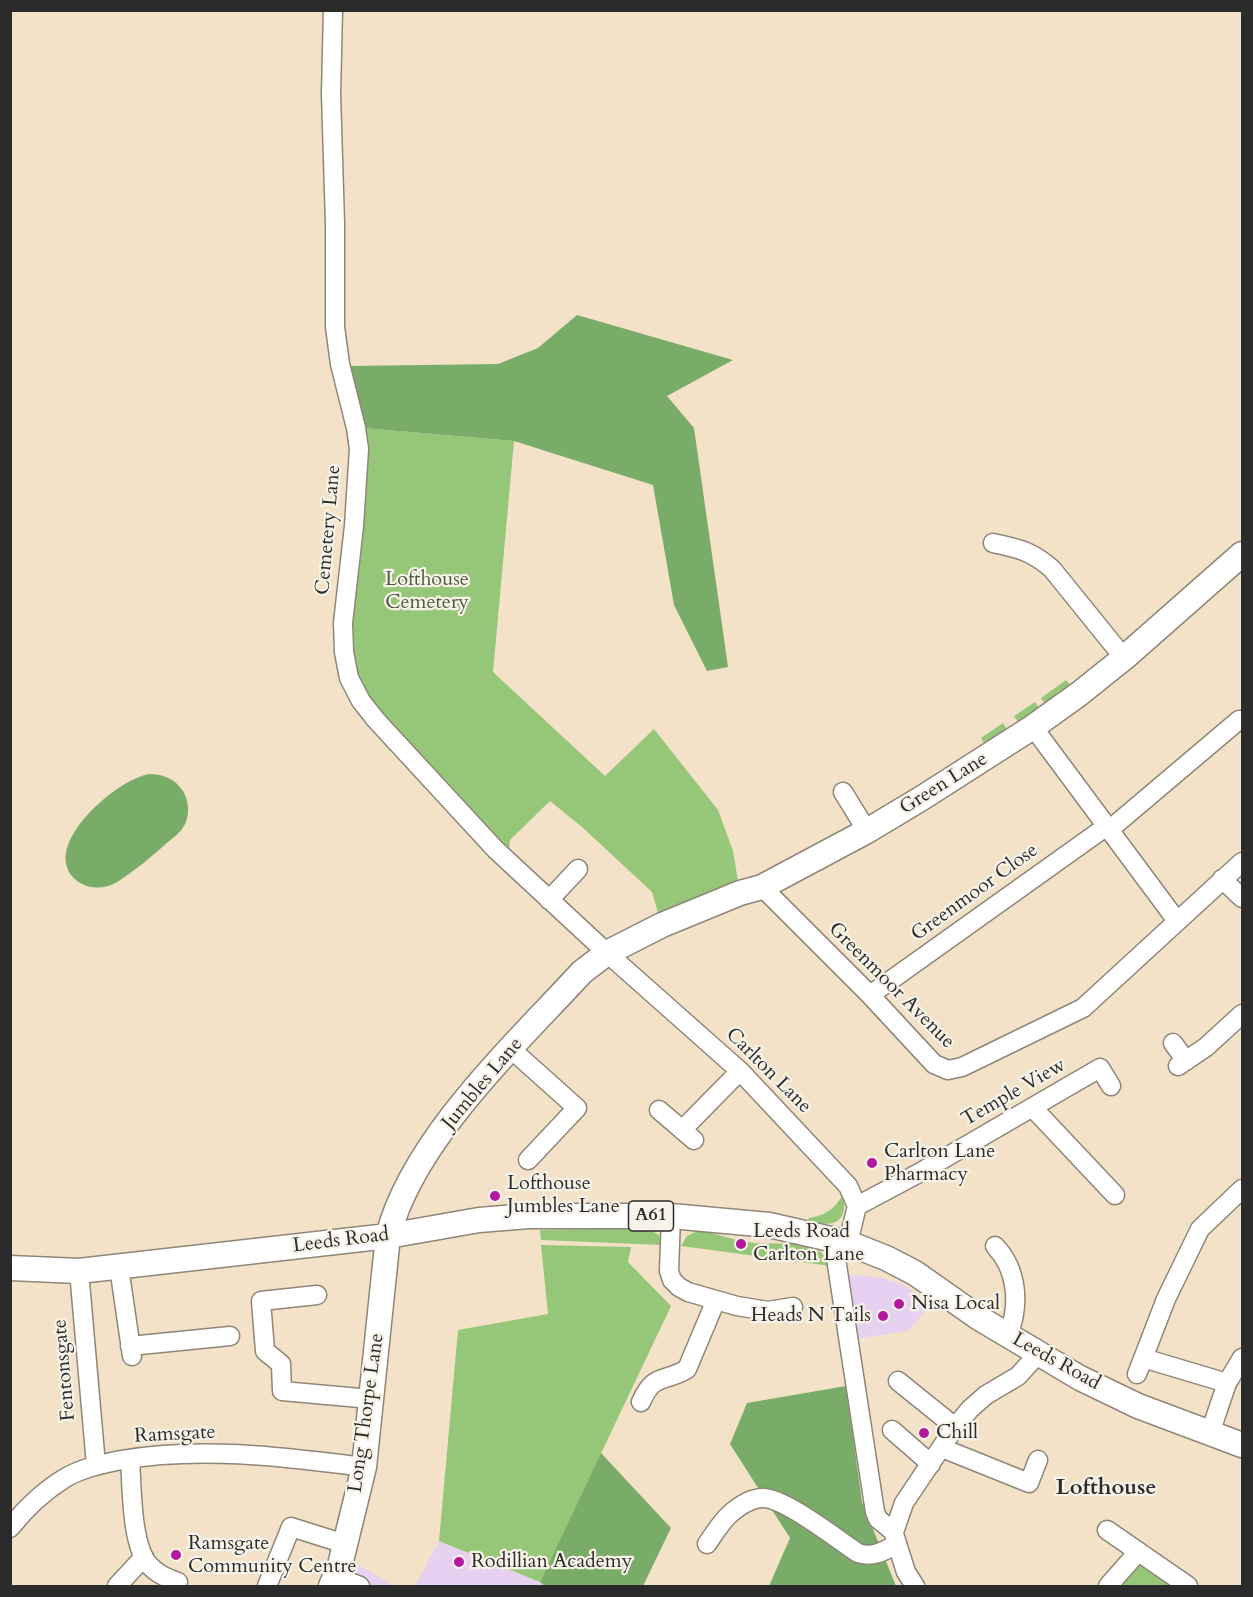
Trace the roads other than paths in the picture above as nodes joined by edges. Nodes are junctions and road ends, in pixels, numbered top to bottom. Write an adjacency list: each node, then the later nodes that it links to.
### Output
1 (333, 10): 15 (street, Cemetery Lane)
2 (993, 543): 4 (street)
3 (1241, 558): 4 (main road, Green Lane)
4 (1124, 658): 6 (main road, Green Lane)
5 (1241, 720): 8 (street, Greenmoor Close)
6 (1033, 727): 8 (street); 9 (main road, Green Lane)
7 (843, 792): 9 (street)
8 (1108, 828): 16 (street); 18 (street, Greenmoor Close)
9 (867, 831): 13 (main road, Green Lane)
10 (1242, 862): 12 (street, Greenmoor Avenue)
11 (578, 869): 15 (street)
12 (1222, 879): 14 (street); 16 (street, Greenmoor Avenue)
13 (762, 887): 17 (main road, Green Lane); 18 (street, Greenmoor Avenue)
14 (1242, 898)
15 (549, 900): 17 (street, Cemetery Lane)
16 (1177, 921): 18 (street, Greenmoor Avenue)
17 (607, 952): 21 (main road, Jumbles Lane); 22 (street, Carlton Lane)
18 (870, 996)
19 (1242, 1014): 20 (street)
20 (1173, 1043)
21 (511, 1049): 26 (street); 31 (main road, Jumbles Lane)
22 (740, 1071): 25 (street); 29 (street, Carlton Lane)
23 (1111, 1086): 24 (street, Temple View)
24 (1034, 1108): 28 (street); 29 (street, Temple View)
25 (659, 1110)
26 (528, 1160)
27 (1242, 1189): 45 (street)
28 (1114, 1195)
29 (857, 1206): 32 (street)
30 (671, 1216): 31 (main road, Leeds Road / A61); 32 (main road, Leeds Road / A61); 38 (street)
31 (388, 1236): 34 (main road, Leeds Road / A61); 46 (main road, Long Thorpe Lane)
32 (840, 1241): 40 (main road, Leeds Road / A61); 60 (street)
33 (995, 1246): 40 (street)
34 (119, 1267): 36 (main road, Leeds Road / A61); 41 (street)
35 (10, 1268): 36 (main road, Leeds Road / A61)
36 (79, 1271): 56 (street, Fentonsgate)
37 (317, 1294): 46 (street)
38 (716, 1300): 39 (street); 47 (street)
39 (793, 1307)
40 (1008, 1335): 42 (main road, Leeds Road / A61)
41 (230, 1336)
42 (1038, 1354): 48 (street); 50 (main road, Leeds Road / A61)
43 (1242, 1358): 45 (street)
44 (898, 1381): 48 (street)
45 (1227, 1383): 50 (street)
46 (371, 1400): 57 (main road, Long Thorpe Lane)
47 (641, 1402)
48 (955, 1427): 52 (street)
49 (892, 1430): 55 (street)
50 (1210, 1433): 51 (main road, Leeds Road / A61)
51 (1242, 1445)
52 (942, 1448): 54 (street); 55 (street)
53 (130, 1459): 56 (street, Ramsgate); 57 (street, Ramsgate); 64 (street)
54 (1038, 1460)
55 (931, 1464): 60 (street)
56 (96, 1465): 58 (street, Ramsgate)
57 (364, 1467): 61 (main road, Long Thorpe Lane)
58 (10, 1528)
59 (1107, 1530): 63 (street)
60 (896, 1538): 62 (street); 70 (street)
61 (345, 1544): 65 (main road, Long Thorpe Lane); 68 (street)
62 (707, 1544)
63 (1138, 1552): 71 (street); 72 (street)
64 (144, 1557): 66 (street); 67 (street)
65 (333, 1581): 69 (street)
66 (117, 1587)
67 (176, 1587)
68 (267, 1587)
69 (360, 1587)
70 (915, 1587)
71 (1108, 1587)
72 (1188, 1587)

